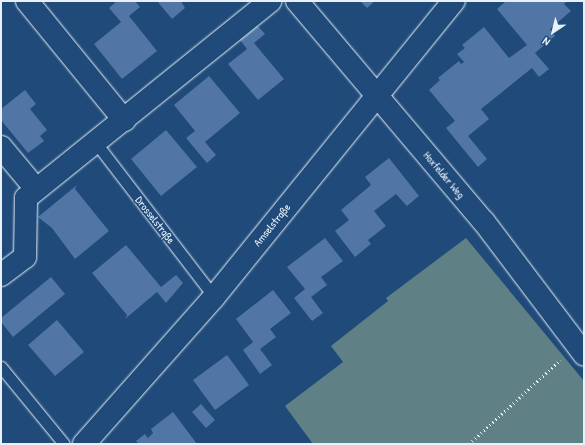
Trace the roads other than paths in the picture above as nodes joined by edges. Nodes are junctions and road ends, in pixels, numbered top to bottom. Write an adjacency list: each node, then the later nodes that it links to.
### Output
1 (27, 1): 6 (street)
2 (270, 1): 6 (street)
3 (297, 1): 5 (street, Hoxfelder Weg)
4 (454, 1): 5 (street, Amselstraße)
5 (377, 96): 11 (street, Amselstraße); 12 (street, Hoxfelder Weg)
6 (124, 120): 7 (street)
7 (96, 143): 9 (street); 11 (lane, Drosselstraße)
8 (1, 147): 9 (street)
9 (36, 189): 10 (street)
10 (1, 275)
11 (214, 297): 15 (street, Amselstraße)
12 (580, 349)
13 (1, 367): 14 (lane)
14 (64, 444)
15 (84, 444)

